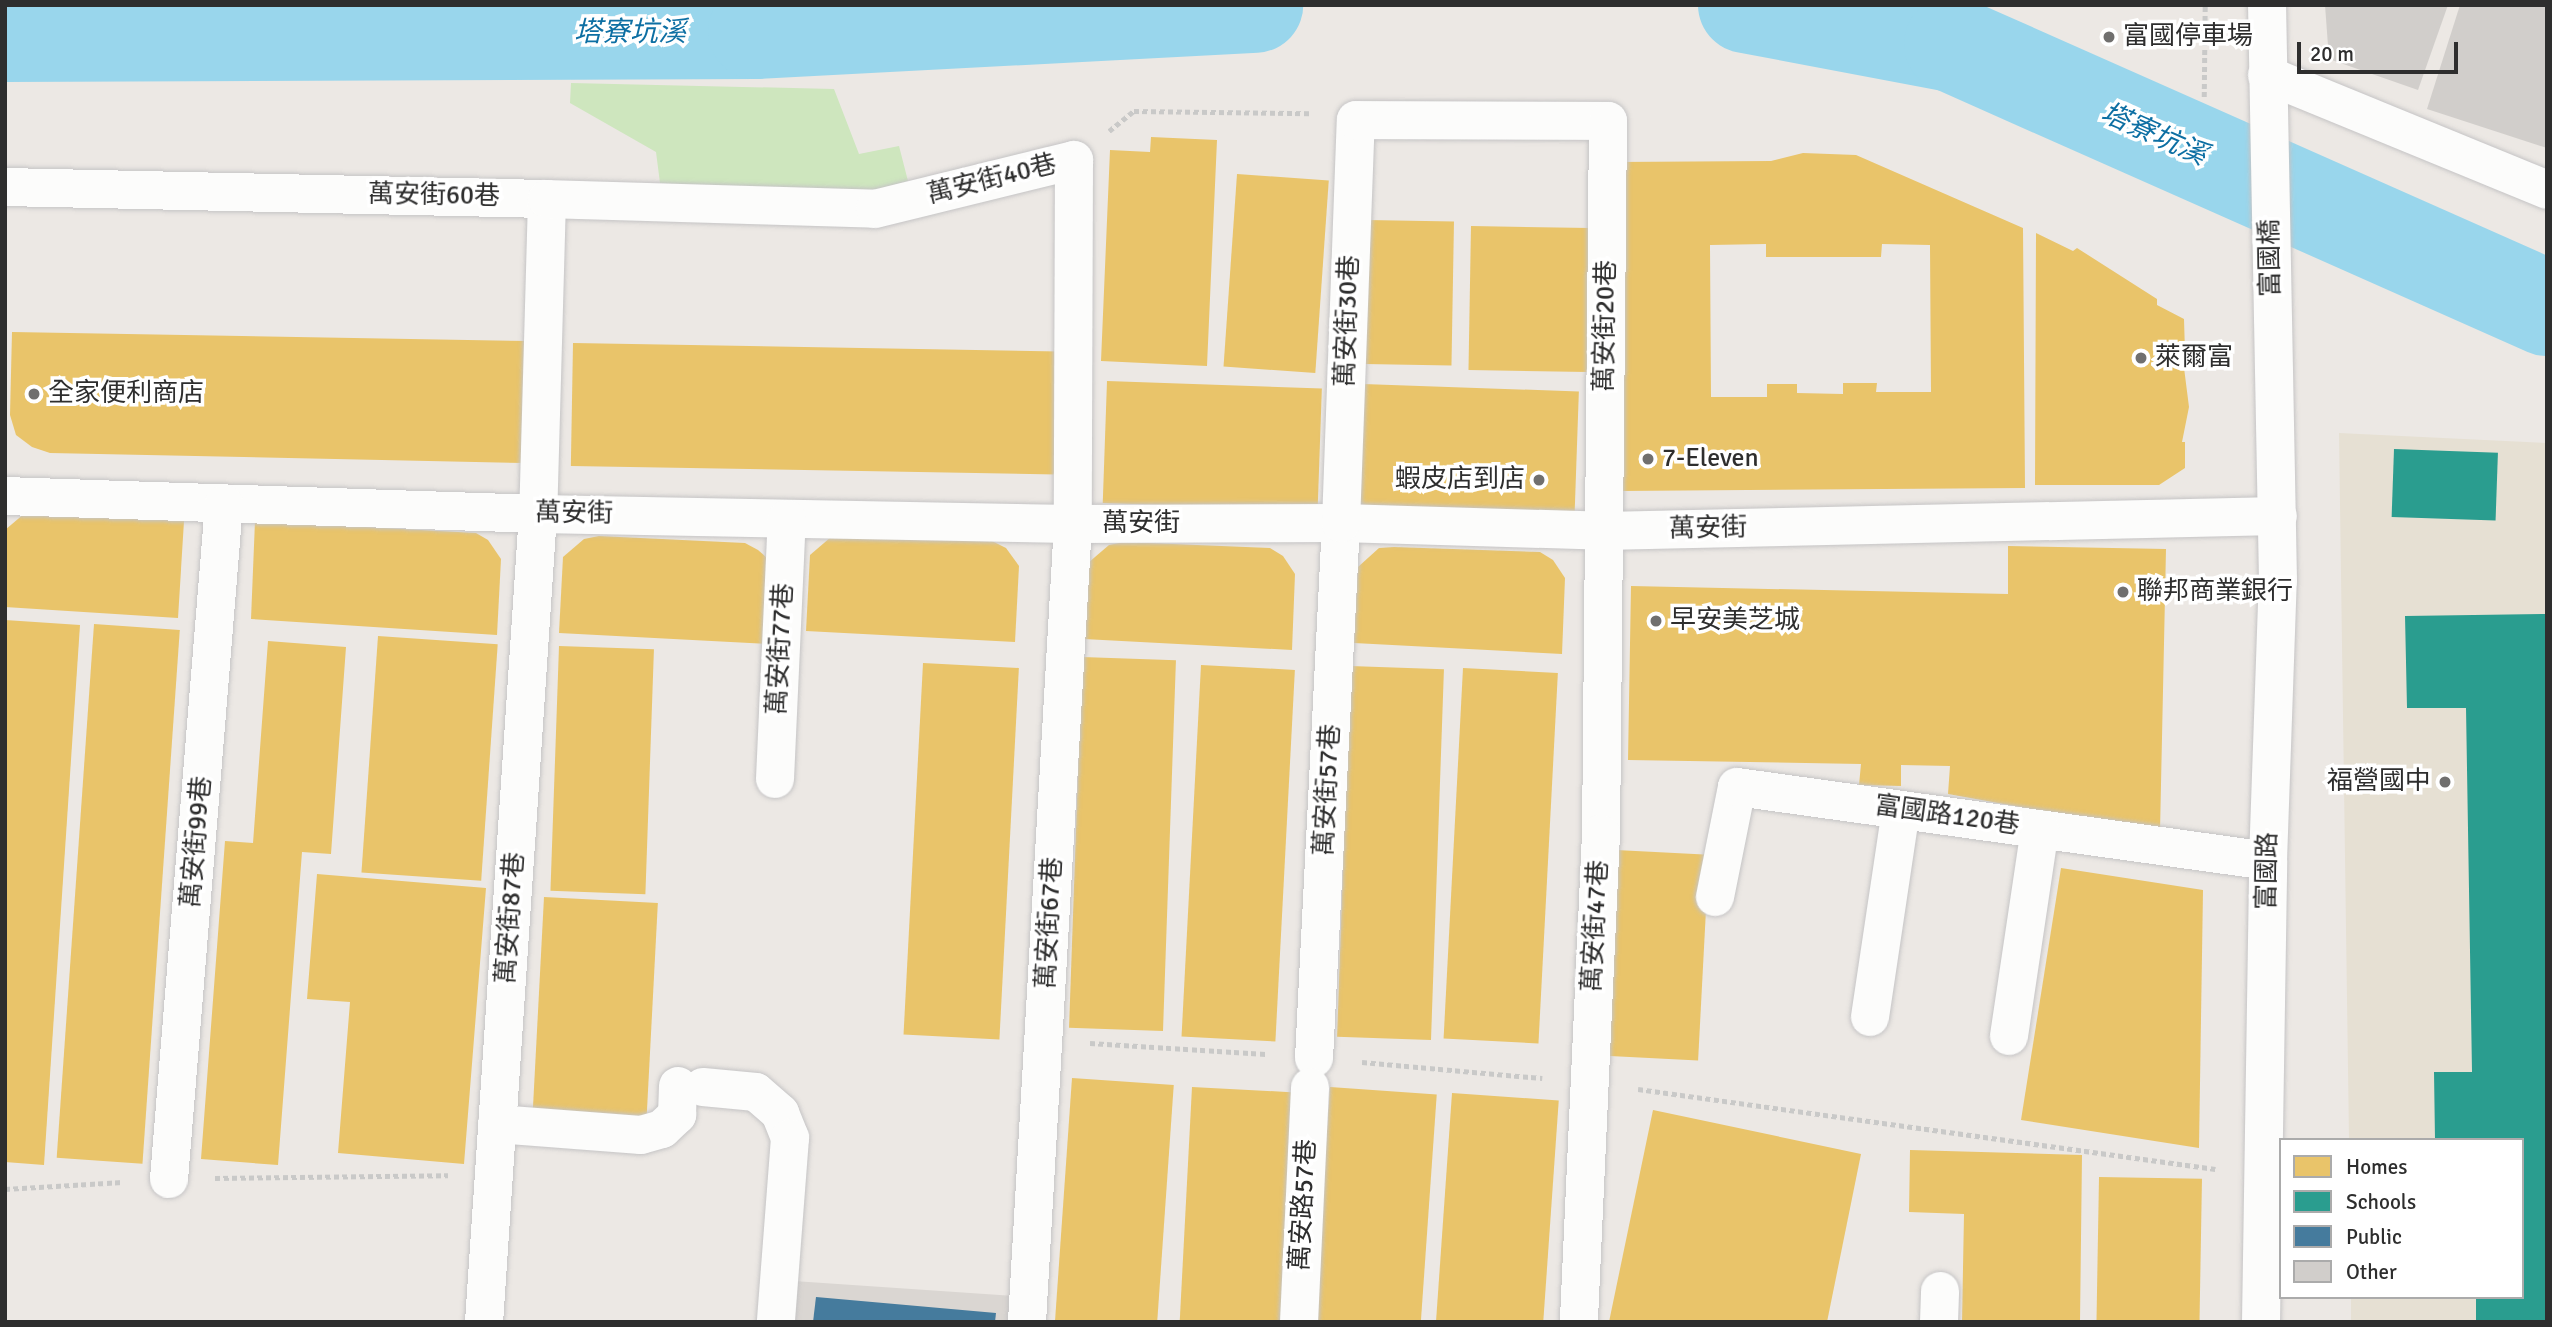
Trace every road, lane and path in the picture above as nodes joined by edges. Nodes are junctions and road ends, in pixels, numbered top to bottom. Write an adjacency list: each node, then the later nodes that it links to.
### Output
1 (2205, 5): 4 (path)
2 (2267, 5): 3 (street)
3 (2267, 85): 8 (street); 10 (street, 富國橋)
4 (2204, 97)
5 (1356, 120): 6 (path); 16 (street, 萬安街30巷); 18 (street, 萬安街20巷)
6 (1074, 160): 9 (street, 萬安街40巷); 17 (street, 萬安街40巷)
7 (5, 187): 9 (street, 萬安街60巷)
8 (2547, 190)
9 (547, 199): 13 (street)
10 (2275, 419): 14 (street, 富國路)
11 (5, 496): 12 (street, 萬安街)
12 (224, 504): 13 (street, 萬安街); 31 (street, 萬安街99巷)
13 (538, 514): 15 (street, 萬安街); 28 (street, 萬安街87巷)
14 (2278, 516): 18 (street, 萬安街); 22 (street, 富國路)
15 (787, 519): 17 (street, 萬安街); 19 (street, 萬安街77巷)
16 (1341, 523): 17 (street, 萬安街); 18 (street, 萬安街); 26 (street, 萬安街57巷)
17 (1073, 524): 35 (street, 萬安街67巷)
18 (1604, 531): 27 (street, 萬安街47巷)
19 (775, 779)
20 (1901, 810): 21 (street, 富國路120巷); 23 (street, 富國路120巷); 24 (street)
21 (2040, 829): 22 (street, 富國路120巷); 25 (street)
22 (2268, 861): 30 (street, 富國路)
23 (1715, 897)
24 (1870, 1017)
25 (2010, 1036)
26 (1312, 1072): 36 (street, 萬安路57巷)
27 (1588, 1082): 30 (path); 37 (street, 萬安街47巷)
28 (497, 1124): 29 (street, 萬安街87巷); 34 (street)
29 (495, 1175): 31 (path); 33 (street, 萬安街87巷)
30 (2263, 1176): 38 (street, 富國路)
31 (169, 1179): 32 (path)
32 (5, 1189)
33 (484, 1322)
34 (776, 1322)
35 (1027, 1322)
36 (1299, 1322)
37 (1578, 1322)
38 (2261, 1322)

